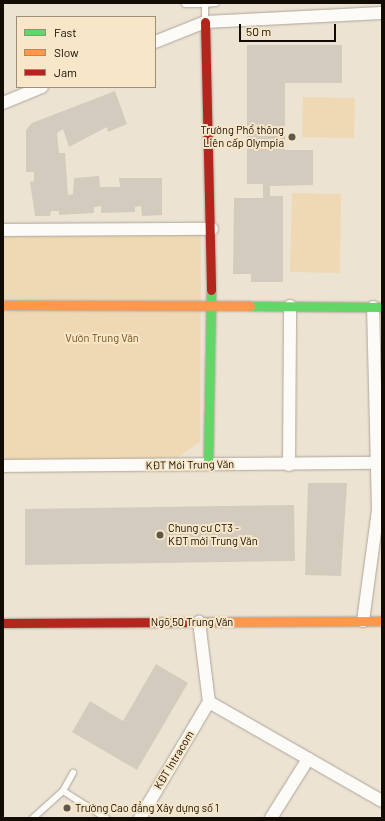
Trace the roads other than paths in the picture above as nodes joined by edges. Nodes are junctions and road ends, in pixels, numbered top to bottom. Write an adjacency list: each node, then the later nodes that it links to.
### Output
1 (216, 3): 3 (lane)
2 (185, 4): 3 (lane)
3 (205, 4): 5 (lane)
4 (382, 13): 5 (street)
5 (205, 22): 6 (street); 9 (street)
6 (156, 42)
7 (40, 88): 8 (street)
8 (3, 103)
9 (212, 229): 10 (street); 12 (street)
10 (3, 230)
11 (3, 305): 12 (street)
12 (209, 306): 13 (street); 16 (street)
13 (290, 306): 14 (street); 17 (street)
14 (378, 307): 15 (street)
15 (376, 463): 17 (street, KĐT Mới Trung Văn); 19 (street)
16 (208, 464): 17 (street, KĐT Mới Trung Văn); 18 (street, KĐT Mới Trung Văn)
17 (290, 464)
18 (3, 466)
19 (380, 511): 20 (street)
20 (363, 621): 21 (street, Ngõ 50 Trung Văn); 22 (street, Ngõ 50 Trung Văn)
21 (382, 621)
22 (199, 622): 23 (street, Ngõ 50 Trung Văn); 24 (street)
23 (3, 623)
24 (208, 702): 25 (street); 32 (street, KĐT Intracom)
25 (308, 759): 28 (street); 33 (street)
26 (73, 773): 27 (lane)
27 (64, 790): 29 (lane); 30 (lane)
28 (382, 800)
29 (98, 816): 31 (lane)
30 (33, 818)
31 (106, 818)
32 (140, 818)
33 (271, 818)

